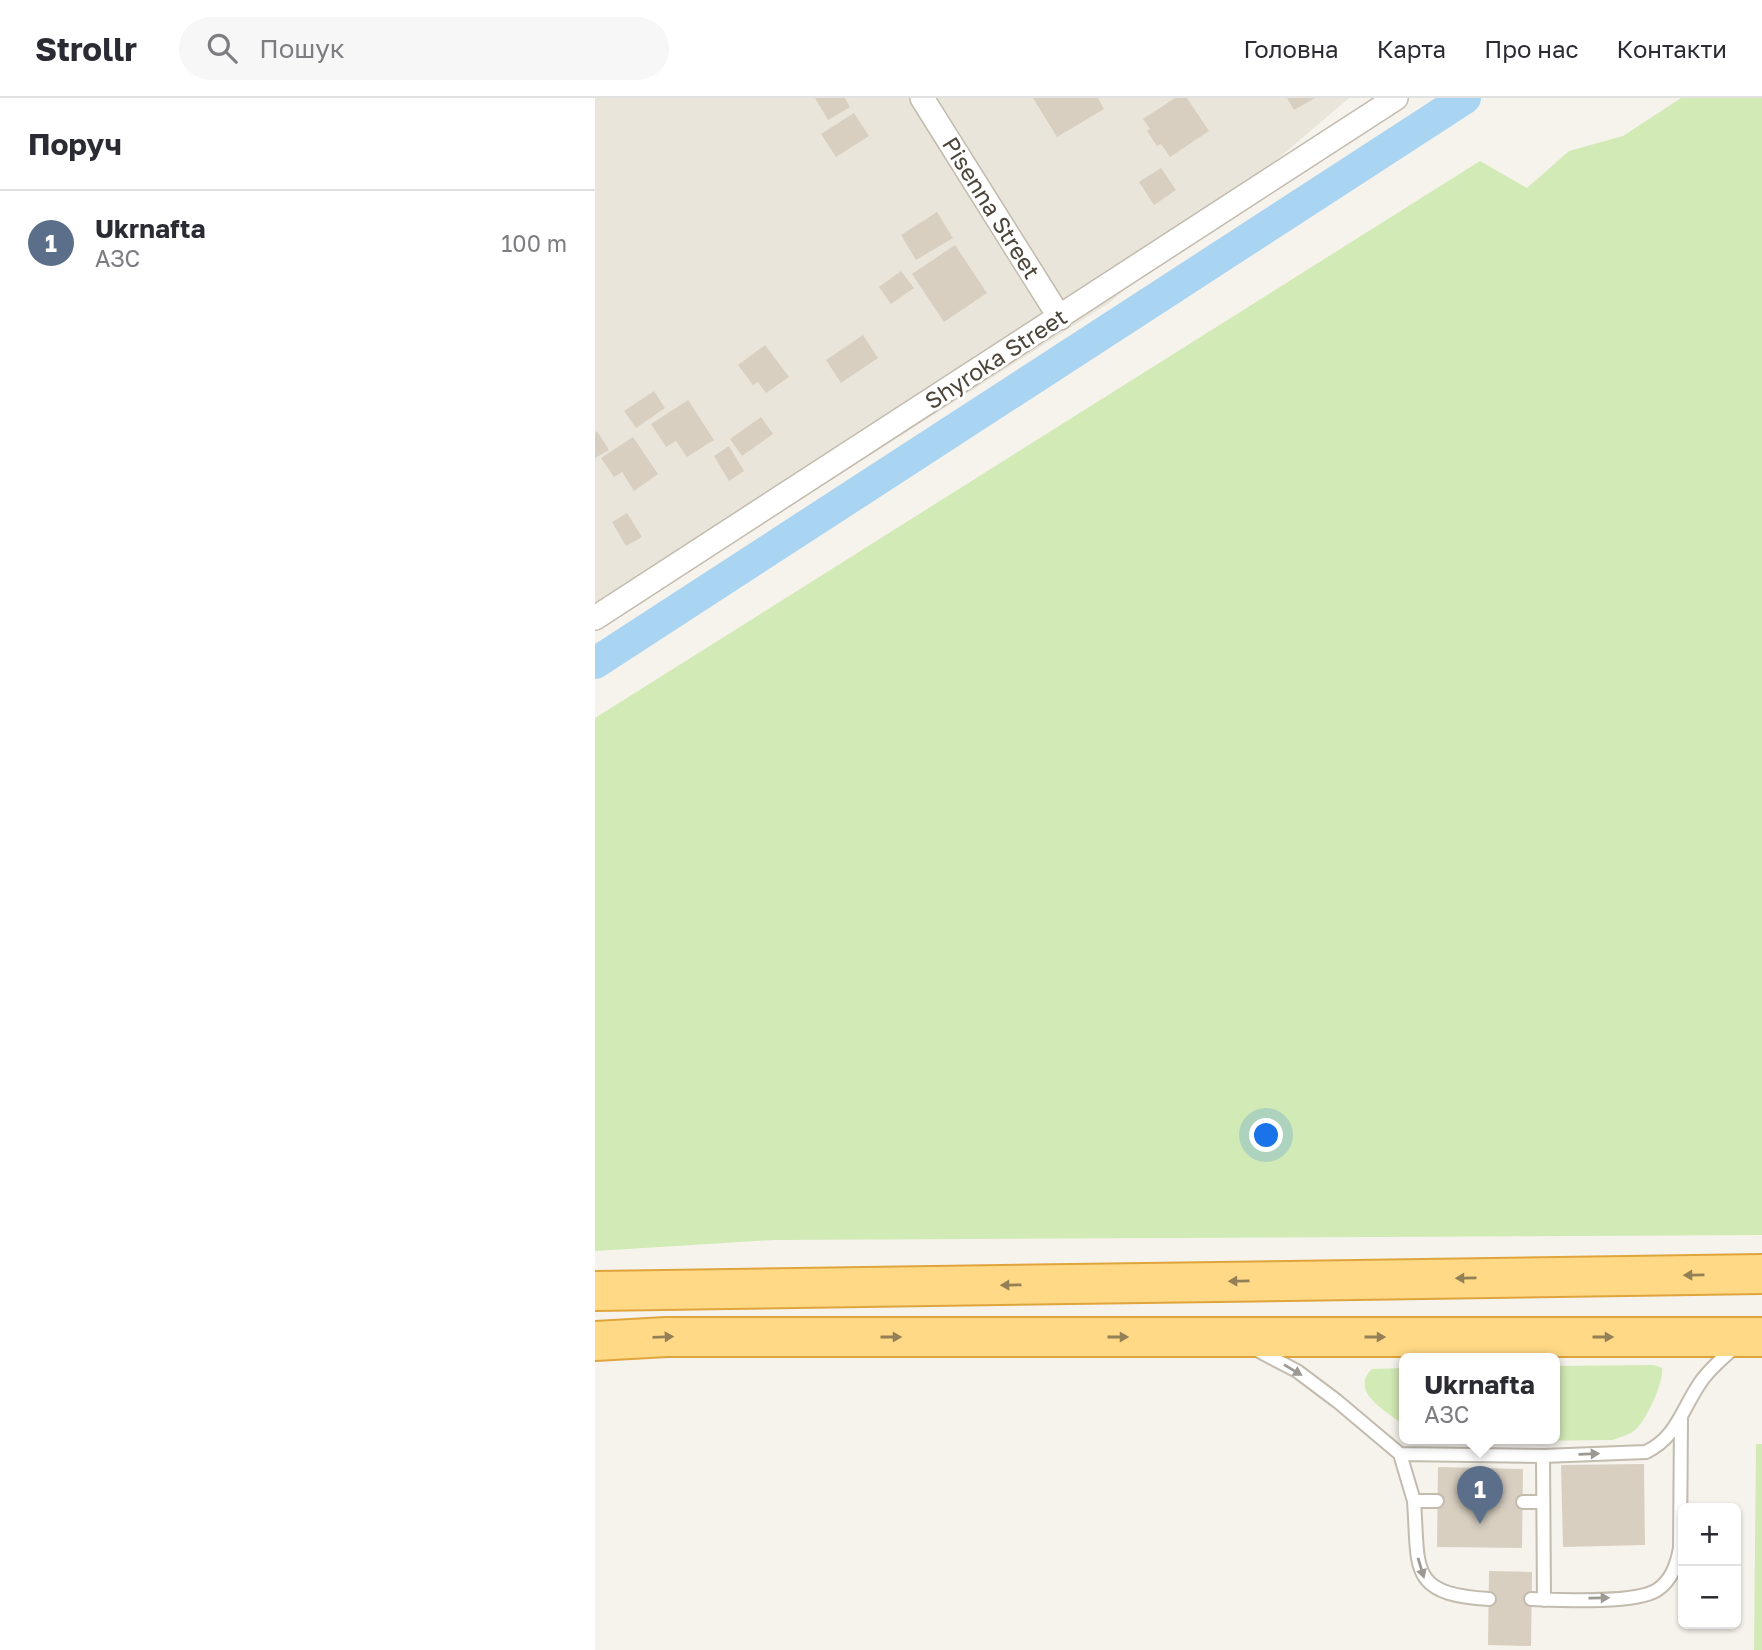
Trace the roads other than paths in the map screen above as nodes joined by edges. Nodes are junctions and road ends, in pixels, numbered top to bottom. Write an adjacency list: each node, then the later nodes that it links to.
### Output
1 (922, 98): 3 (street, Pisenna Street)
2 (1396, 98): 3 (street, Shyroka Street)
3 (1060, 318): 4 (street, Shyroka Street)
4 (595, 618)
5 (1762, 1274): 6 (highway, one-way to 6)
6 (595, 1291)
7 (1234, 1337): 8 (highway, one-way to 8); 9 (highway, one-way to 7); 11 (lane, one-way to 11)
8 (1754, 1337): 10 (lane)
9 (595, 1342)
10 (1681, 1419): 12 (lane, one-way to 10); 16 (lane, one-way to 10)
11 (1400, 1454): 12 (lane); 13 (lane)
12 (1543, 1456): 16 (lane)
13 (1414, 1501): 14 (lane); 17 (lane, one-way to 17)
14 (1437, 1501)
15 (1523, 1502): 16 (lane)
16 (1543, 1502)
17 (1489, 1599)

